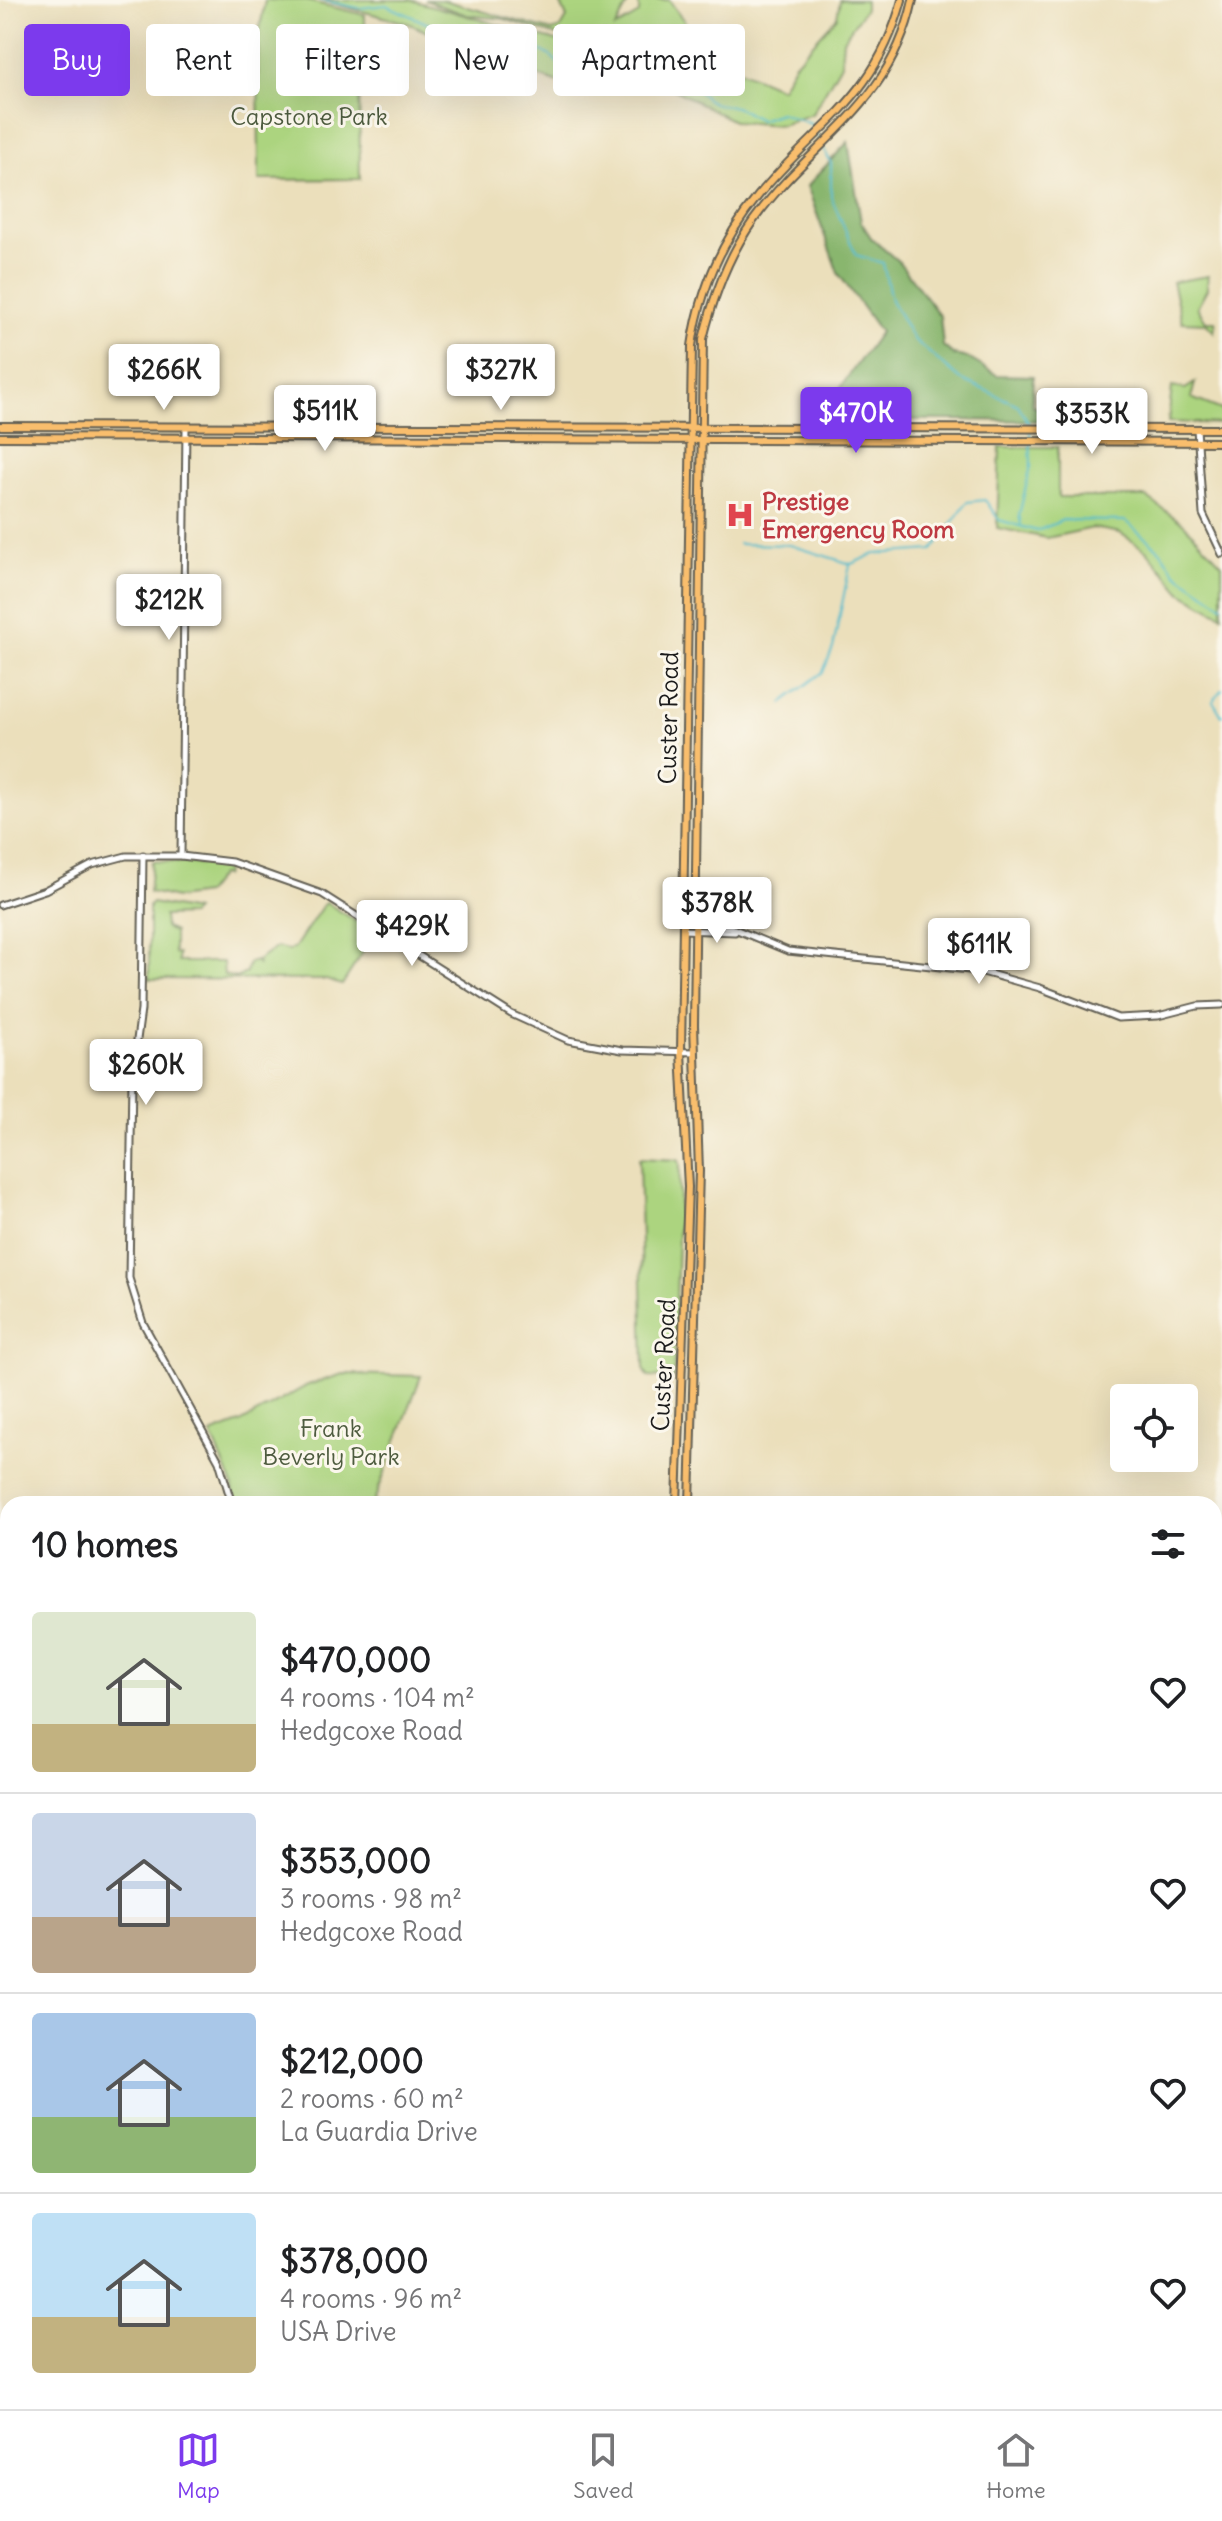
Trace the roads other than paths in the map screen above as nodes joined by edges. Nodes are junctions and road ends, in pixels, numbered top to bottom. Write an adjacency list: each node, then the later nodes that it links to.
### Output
1 (902, 0): 3 (main road, Custer Road)
2 (913, 0): 4 (main road, Custer Road)
3 (851, 103): 4 (main road); 8 (main road, Custer Road)
4 (860, 109): 6 (main road, Custer Road)
5 (0, 426): 11 (main road)
6 (701, 426): 8 (main road); 9 (main road); 18 (main road, Custer Road)
7 (560, 427): 8 (main road); 11 (main road); 16 (main road)
8 (690, 427): 17 (main road, Custer Road)
9 (829, 427): 10 (main road); 19 (main road)
10 (941, 427): 12 (main road); 20 (main road)
11 (186, 428): 15 (street)
12 (1197, 429): 13 (main road); 21 (street)
13 (1222, 429)
14 (0, 437): 15 (main road)
15 (187, 438): 16 (main road); 27 (street)
16 (560, 439): 17 (main road)
17 (690, 440): 18 (main road); 23 (main road, Custer Road)
18 (701, 440): 19 (main road); 24 (main road, Custer Road)
19 (829, 440): 20 (main road)
20 (940, 441): 21 (main road)
21 (1197, 442): 22 (main road); 25 (street)
22 (1222, 442)
23 (688, 525): 24 (main road); 29 (main road, Custer Road)
24 (699, 525): 30 (main road, Custer Road)
25 (1222, 554)
26 (143, 855): 27 (street); 28 (street); 34 (street)
27 (181, 856): 32 (street)
28 (0, 905)
29 (683, 926): 30 (street); 32 (main road, Custer Road)
30 (695, 926): 31 (street); 33 (main road, Custer Road)
31 (1222, 1005)
32 (681, 1052): 33 (street); 35 (main road, Custer Road)
33 (695, 1052): 36 (main road, Custer Road)
34 (230, 1496)
35 (677, 1496)
36 (690, 1496)

